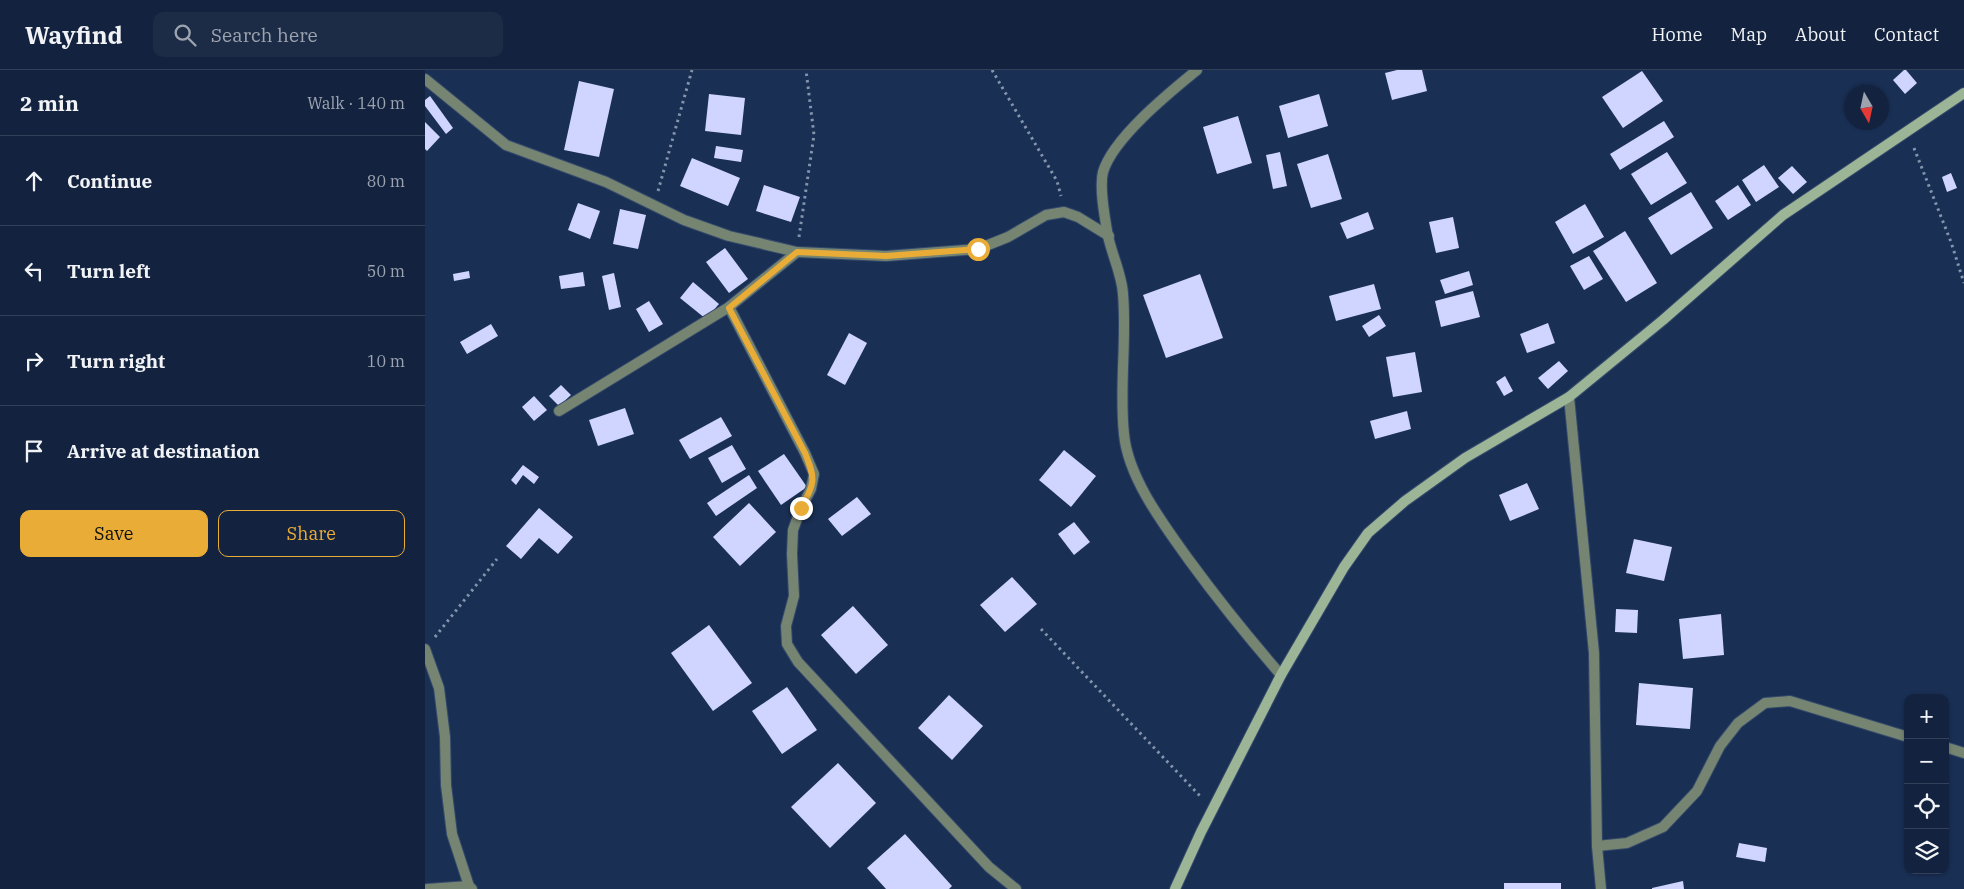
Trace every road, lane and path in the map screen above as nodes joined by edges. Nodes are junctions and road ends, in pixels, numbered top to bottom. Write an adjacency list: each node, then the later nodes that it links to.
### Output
1 (692, 70): 8 (path)
2 (806, 70): 11 (path)
3 (992, 70): 9 (path)
4 (1197, 70): 10 (street)
5 (425, 78): 8 (street)
6 (1964, 93): 7 (street)
7 (1907, 131): 12 (path); 14 (street)
8 (654, 206): 11 (street)
9 (1064, 212): 10 (street); 11 (street)
10 (1109, 236): 19 (street)
11 (797, 252): 13 (street)
12 (1964, 283)
13 (729, 308): 15 (street); 27 (street)
14 (1569, 397): 19 (street); 24 (street)
15 (559, 411)
16 (497, 559): 18 (path)
17 (1041, 629): 23 (path)
18 (425, 649): 25 (street)
19 (1281, 675): 23 (street)
20 (1904, 736): 24 (street)
21 (1949, 748): 22 (street)
22 (1964, 753)
23 (1213, 810): 28 (street)
24 (1597, 846): 29 (street)
25 (470, 887): 26 (street)
26 (427, 889)
27 (1016, 889)
28 (1175, 889)
29 (1601, 889)

